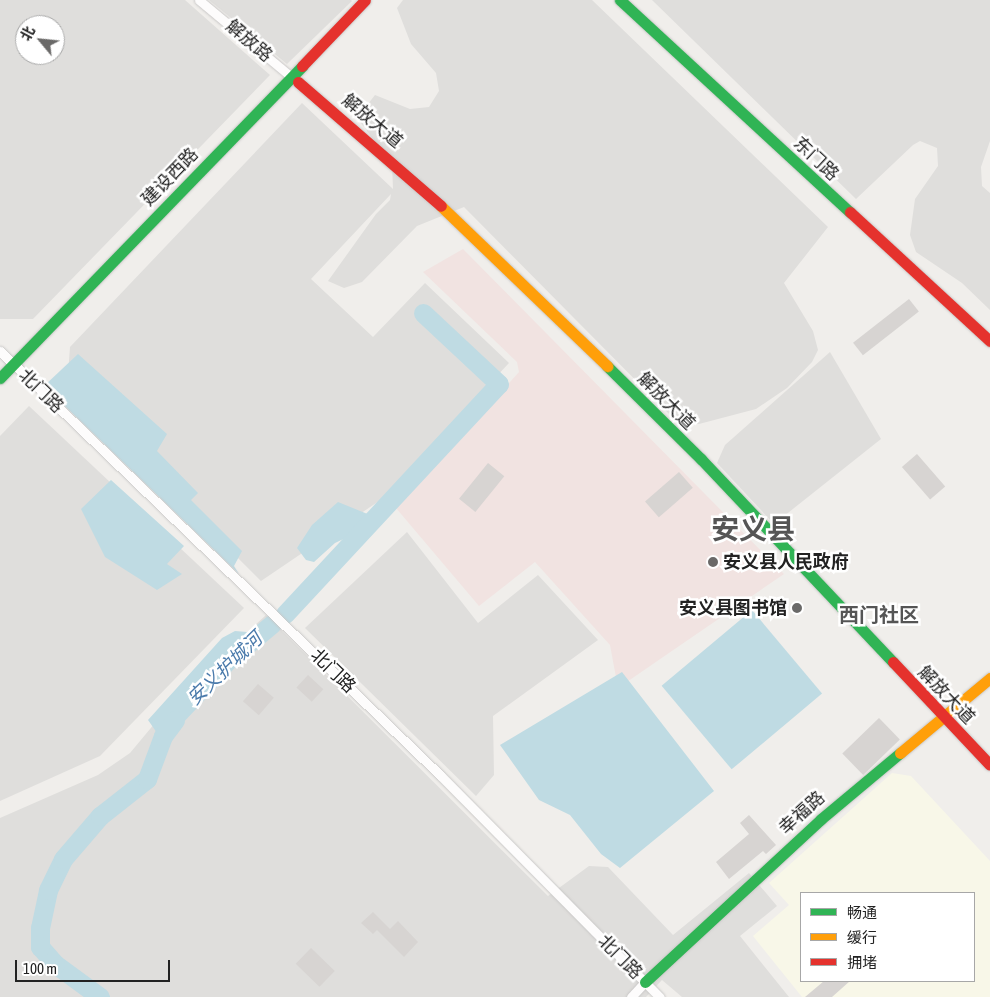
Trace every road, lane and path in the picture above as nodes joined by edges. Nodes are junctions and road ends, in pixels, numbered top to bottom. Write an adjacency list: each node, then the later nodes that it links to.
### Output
1 (199, 0): 4 (street, 解放路)
2 (365, 0): 4 (street, 建设西路)
3 (620, 0): 5 (street, 东门路)
4 (294, 80): 7 (street, 建设西路); 10 (street, 解放大道)
5 (990, 341)
6 (0, 351): 7 (street, 北门路)
7 (13, 364): 8 (street, 建设西路); 12 (street, 北门路)
8 (0, 378)
9 (990, 678): 10 (street, 幸福路)
10 (942, 717): 11 (street, 解放大道); 12 (street, 幸福路)
11 (990, 765)
12 (645, 982): 13 (street); 14 (street, 北门路)
13 (631, 997)
14 (660, 997)

